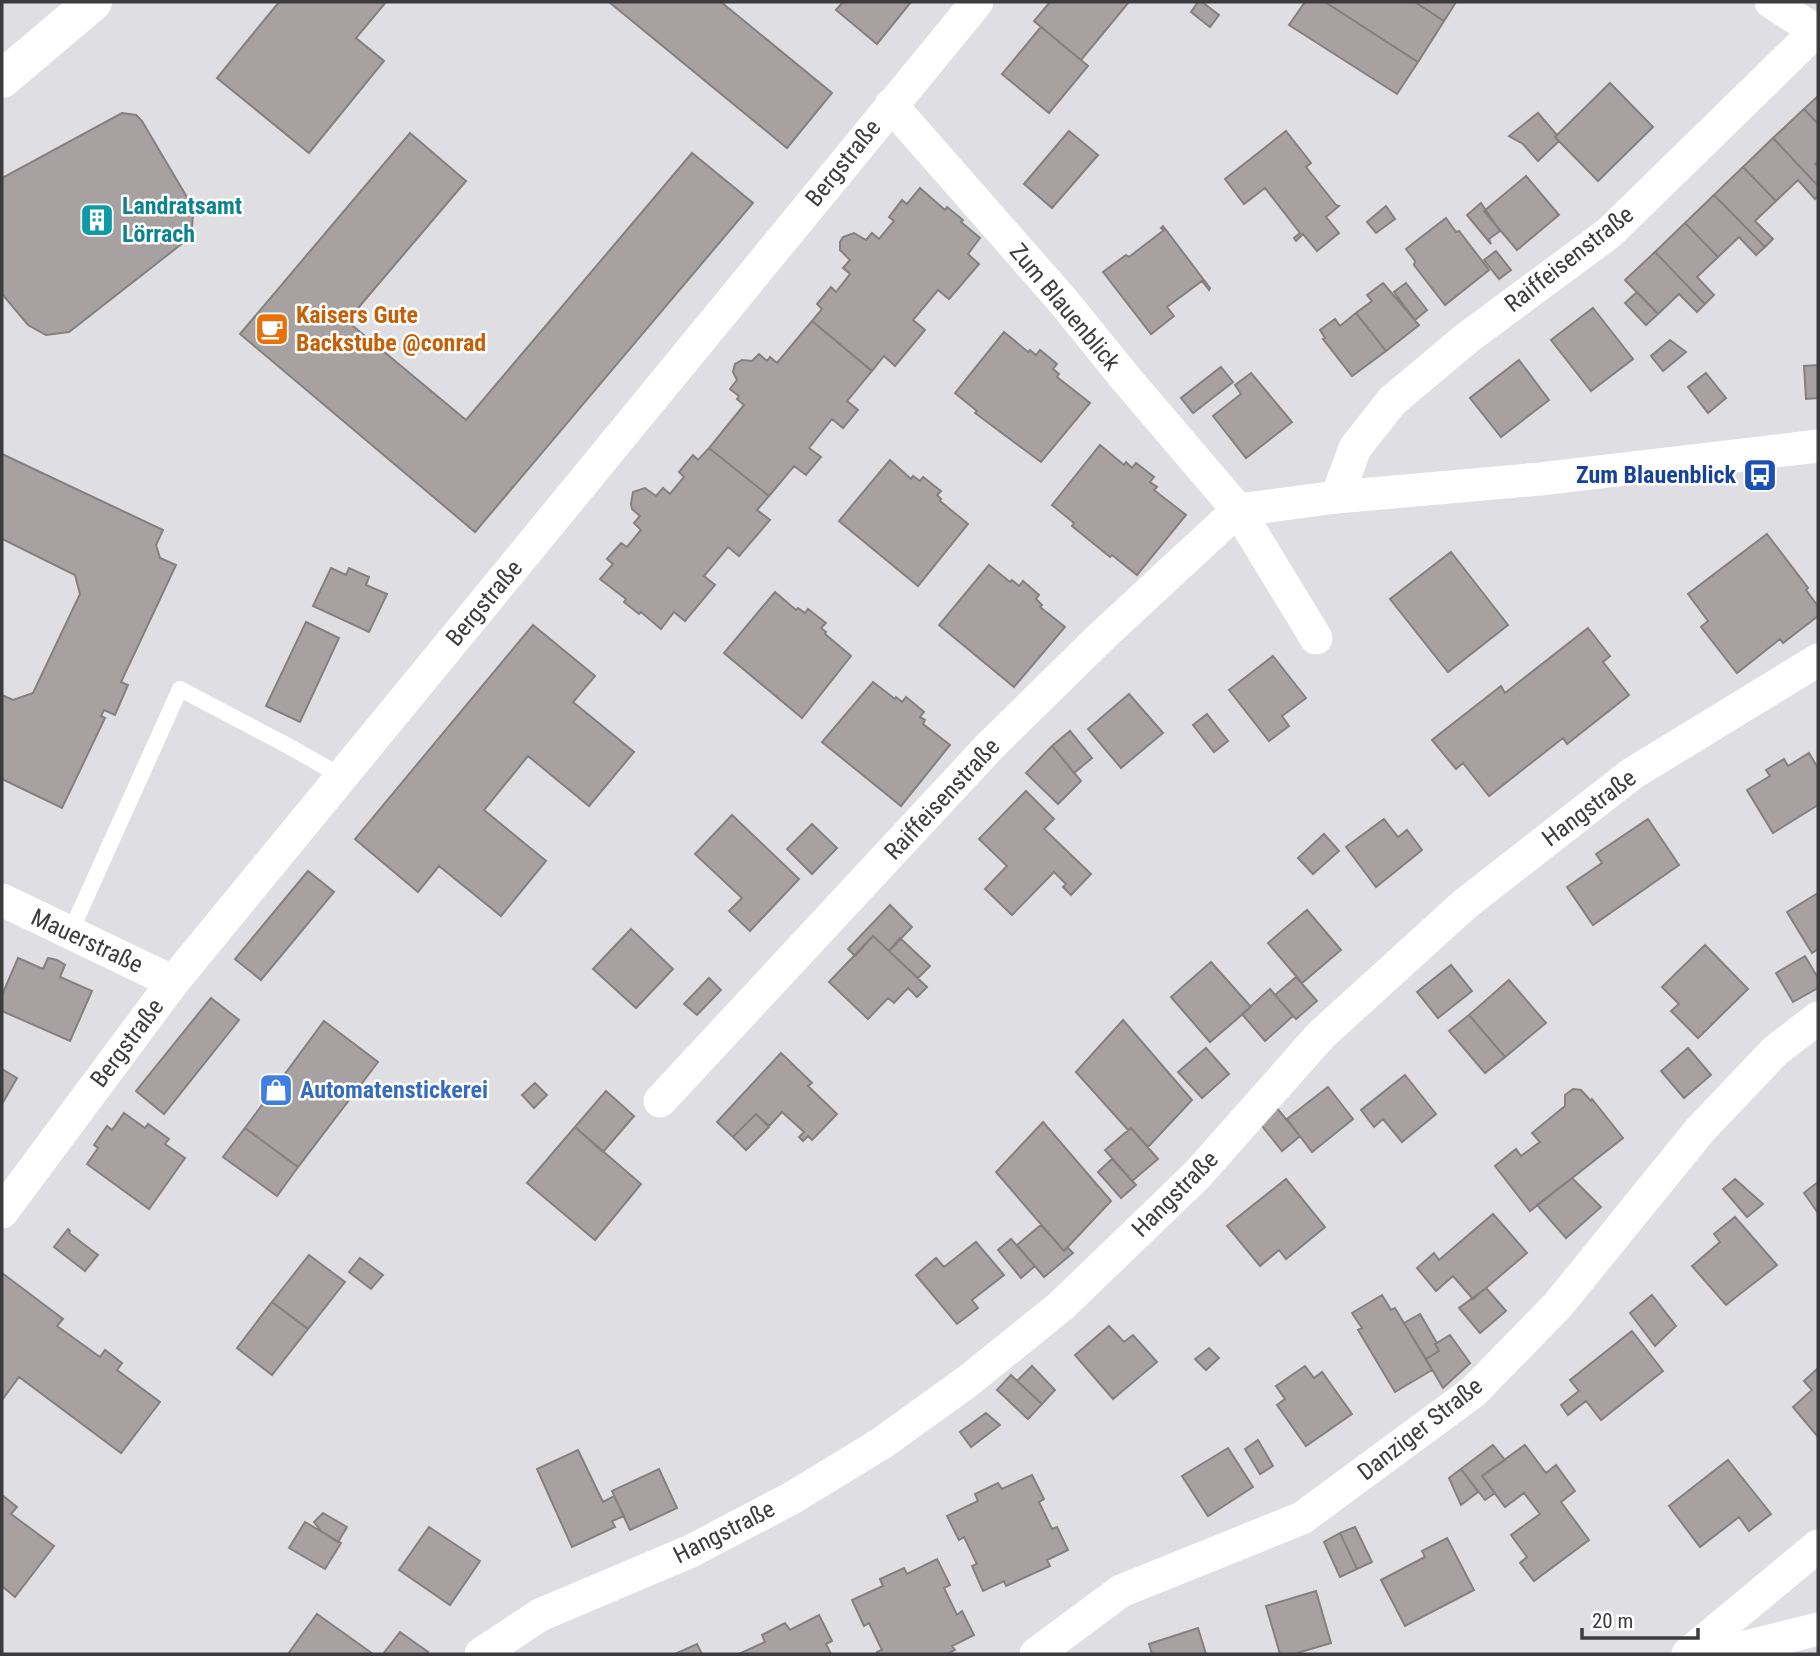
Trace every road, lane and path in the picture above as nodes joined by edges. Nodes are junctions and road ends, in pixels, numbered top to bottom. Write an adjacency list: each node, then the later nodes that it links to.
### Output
1 (93, 2): 5 (main road)
2 (977, 2): 6 (street, Bergstraße)
3 (1771, 2): 4 (street)
4 (1817, 30): 8 (street, Raiffeisenstraße)
5 (2, 79)
6 (891, 105): 9 (street, Zum Blauenblick); 12 (street, Bergstraße)
7 (1818, 446): 8 (street)
8 (1337, 497): 9 (street)
9 (1238, 510): 10 (street, Zum Blauenblick); 17 (street, Raiffeisenstraße)
10 (1316, 638)
11 (1818, 660): 21 (street, Hangstraße)
12 (341, 776): 14 (lane); 15 (street, Bergstraße)
13 (2, 900): 14 (street, Mauerstraße)
14 (70, 933): 15 (street, Mauerstraße)
15 (173, 982): 18 (street, Bergstraße)
16 (1818, 1018): 22 (street, Danziger Straße)
17 (660, 1101)
18 (2, 1212)
19 (1818, 1546): 23 (street)
20 (1818, 1629): 24 (street)
21 (481, 1654)
22 (1036, 1654)
23 (1688, 1654)
24 (1717, 1654)

